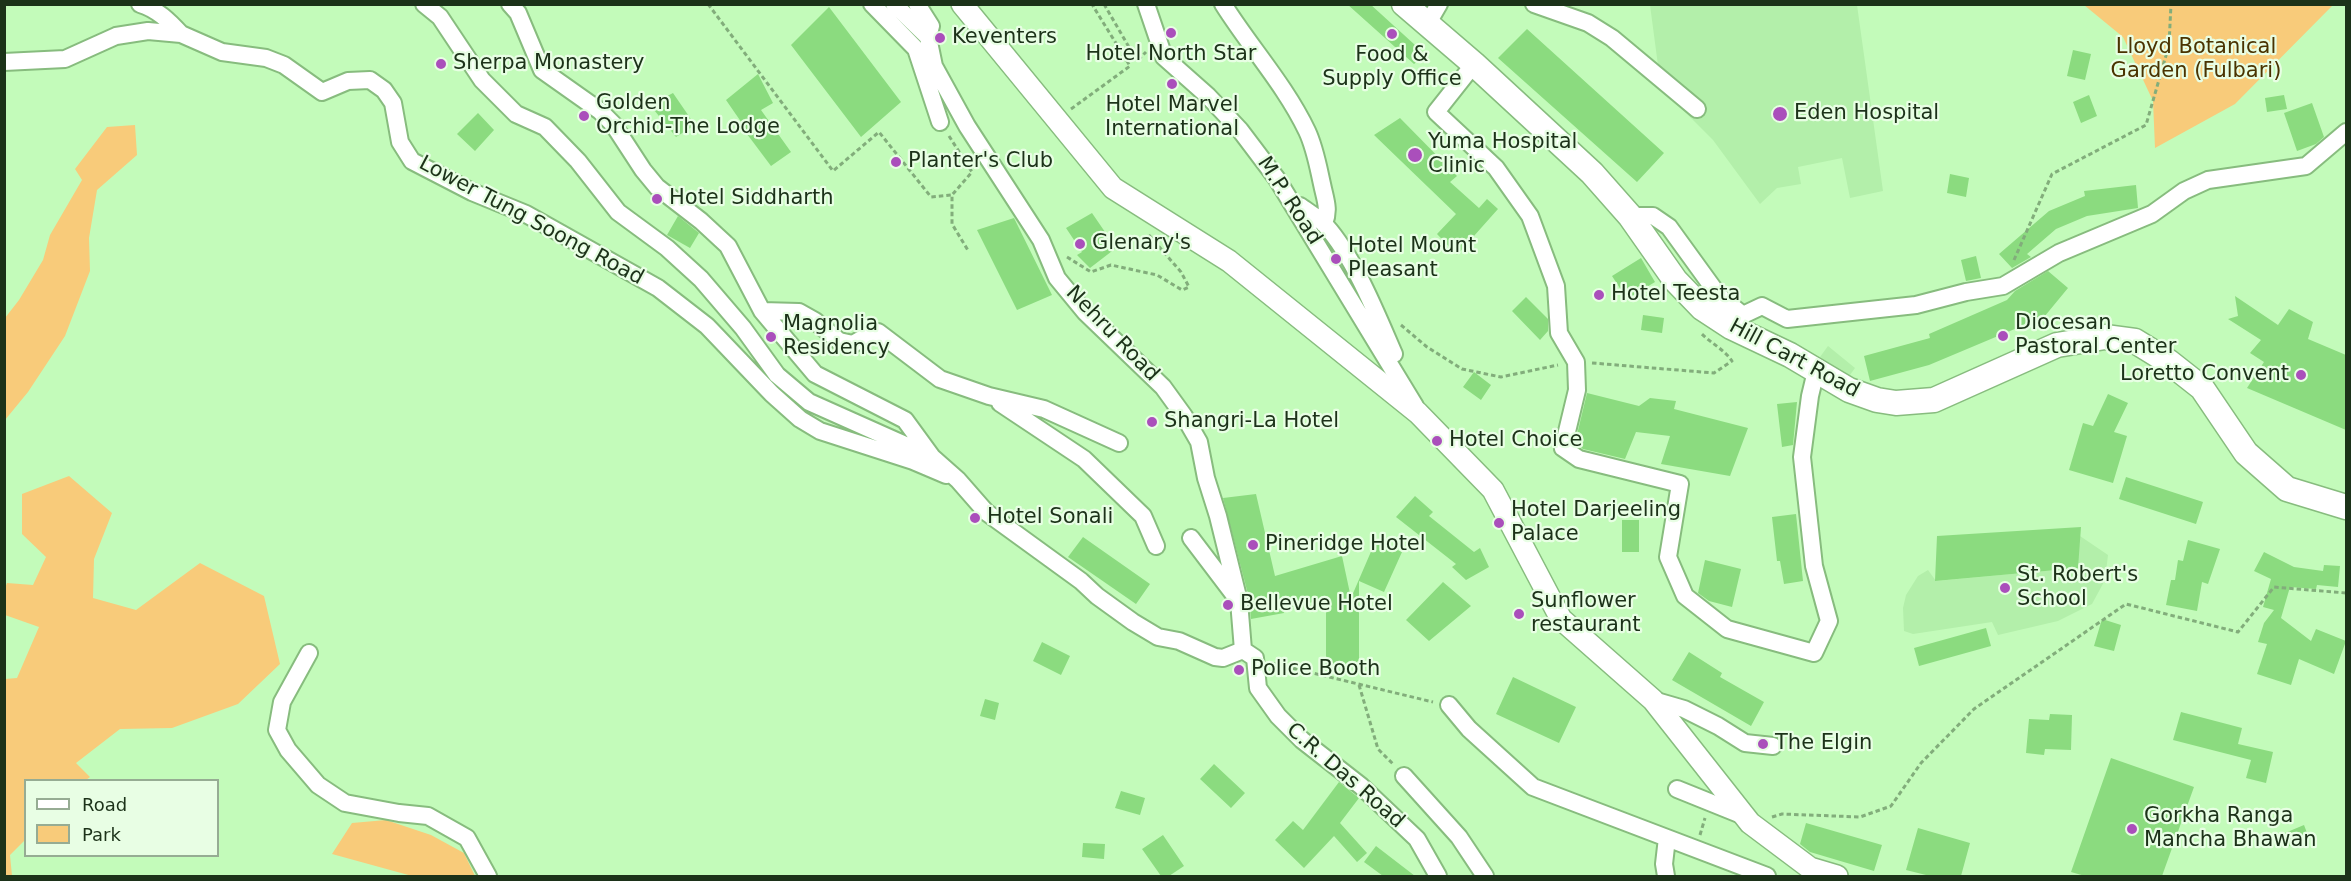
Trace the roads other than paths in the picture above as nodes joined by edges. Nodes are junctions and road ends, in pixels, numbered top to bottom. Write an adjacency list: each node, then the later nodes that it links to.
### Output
1 (140, 4): 13 (street)
2 (424, 4): 28 (street)
3 (510, 4): 23 (street)
4 (872, 4): 18 (street)
5 (894, 4): 14 (street)
6 (917, 4): 14 (street, Nehru Road)
7 (962, 4): 26 (main road)
8 (1146, 4): 20 (street, M.P. Road)
9 (1223, 4): 22 (street)
10 (1404, 4): 12 (highway, Hill Cart Road)
11 (1534, 4): 17 (street)
12 (1434, 14): 16 (highway, Hill Cart Road)
13 (181, 34): 15 (street, Lower Tung Soong Road); 29 (street, Lower Tung Soong Road)
14 (928, 37): 33 (street, Nehru Road)
15 (4, 62)
16 (1474, 64): 21 (highway, Hill Cart Road); 24 (street)
17 (1697, 109)
18 (940, 122)
19 (2346, 132): 21 (street)
20 (1287, 195): 22 (street); 26 (street, M.P. Road)
21 (1630, 216): 24 (highway, Hill Cart Road)
22 (1324, 224): 26 (street)
23 (762, 311): 25 (street); 28 (street)
24 (1816, 371): 30 (highway, Hill Cart Road)
25 (989, 396): 27 (street); 32 (street)
26 (1418, 412): 36 (main road)
27 (1119, 443)
28 (932, 457): 29 (street)
29 (958, 480): 35 (street)
30 (2346, 507)
31 (1191, 538): 33 (street)
32 (1156, 546)
33 (1239, 602): 35 (street, Nehru Road)
34 (309, 653): 43 (street)
35 (1252, 661): 44 (street, C.R. Das Road)
36 (1653, 700): 38 (street); 41 (main road)
37 (1449, 705): 42 (street)
38 (1773, 746)
39 (1404, 776): 45 (street)
40 (1677, 789): 41 (street)
41 (1748, 819): 48 (main road)
42 (1667, 838): 46 (street); 47 (street)
43 (488, 876)
44 (1437, 876)
45 (1485, 876)
46 (1666, 876)
47 (1767, 876)
48 (1837, 876)

